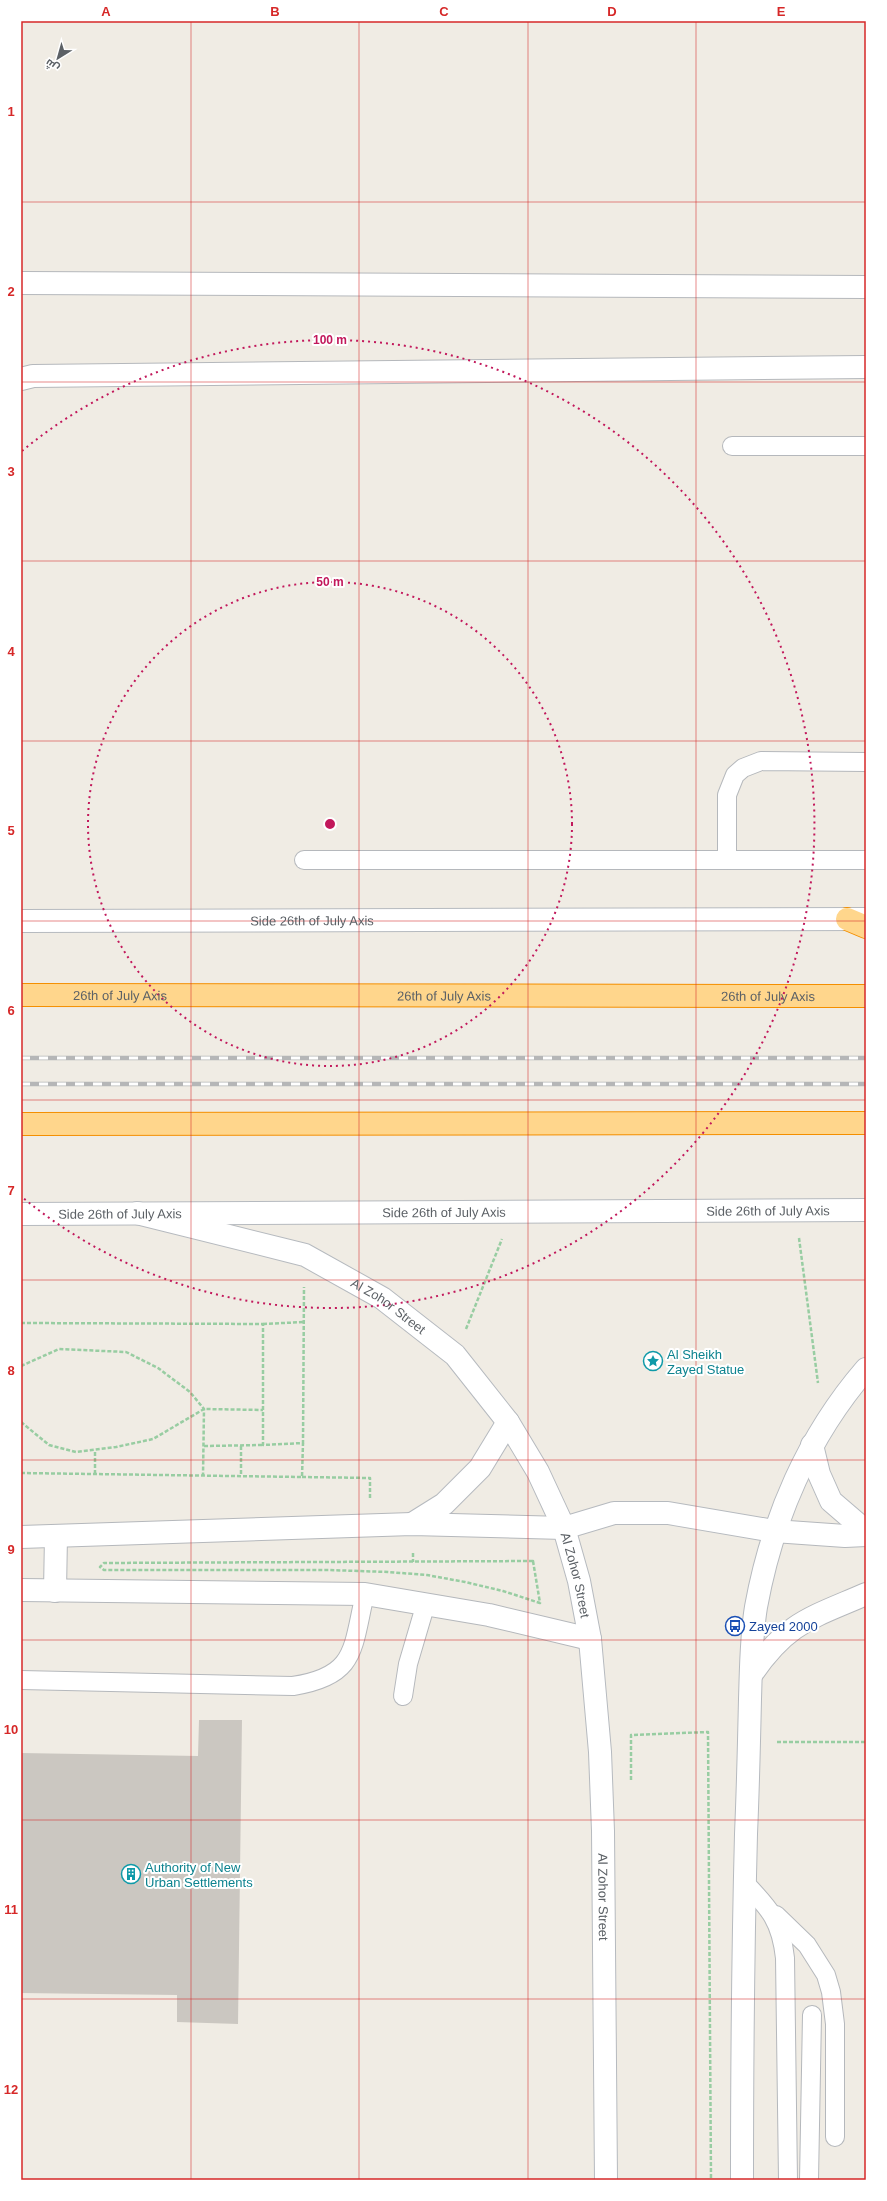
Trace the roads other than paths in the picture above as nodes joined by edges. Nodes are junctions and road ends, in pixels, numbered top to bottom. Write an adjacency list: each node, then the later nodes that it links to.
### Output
1 (21, 283): 2 (main road)
2 (866, 287)
3 (866, 367): 4 (main road)
4 (21, 379)
5 (732, 446): 6 (lane)
6 (866, 446)
7 (866, 762): 9 (lane)
8 (304, 860): 9 (lane)
9 (727, 860): 10 (lane)
10 (866, 860)
11 (21, 921): 12 (main road, Side 26th of July Axis)
12 (860, 922)
13 (21, 995): 14 (highway, 26th of July Axis)
14 (866, 996)
15 (866, 1123): 16 (highway)
16 (21, 1124)
17 (866, 1210): 18 (main road, Side 26th of July Axis)
18 (137, 1213): 19 (main road, Side 26th of July Axis); 21 (main road, Al Zohor Street)
19 (21, 1214)
20 (866, 1369): 22 (main road)
21 (508, 1422): 23 (main road); 24 (main road, Al Zohor Street)
22 (812, 1446): 25 (main road); 26 (main road)
23 (412, 1524): 24 (main road); 28 (main road)
24 (564, 1528): 25 (main road); 35 (main road, Al Zohor Street)
25 (774, 1531): 27 (main road); 36 (main road)
26 (866, 1531)
27 (866, 1535)
28 (56, 1536): 29 (main road); 31 (main road)
29 (21, 1537)
30 (21, 1590): 31 (main road)
31 (55, 1591): 32 (main road)
32 (365, 1594): 34 (main road); 37 (lane)
33 (866, 1594): 36 (main road)
34 (426, 1603): 35 (main road); 38 (lane)
35 (590, 1639): 43 (main road, Al Zohor Street)
36 (751, 1674): 39 (main road)
37 (21, 1680)
38 (403, 1696)
39 (745, 1883): 40 (lane); 44 (main road)
40 (769, 1908): 42 (lane); 45 (lane)
41 (812, 2015): 46 (lane)
42 (835, 2137)
43 (606, 2180)
44 (742, 2180)
45 (788, 2180)
46 (809, 2180)

